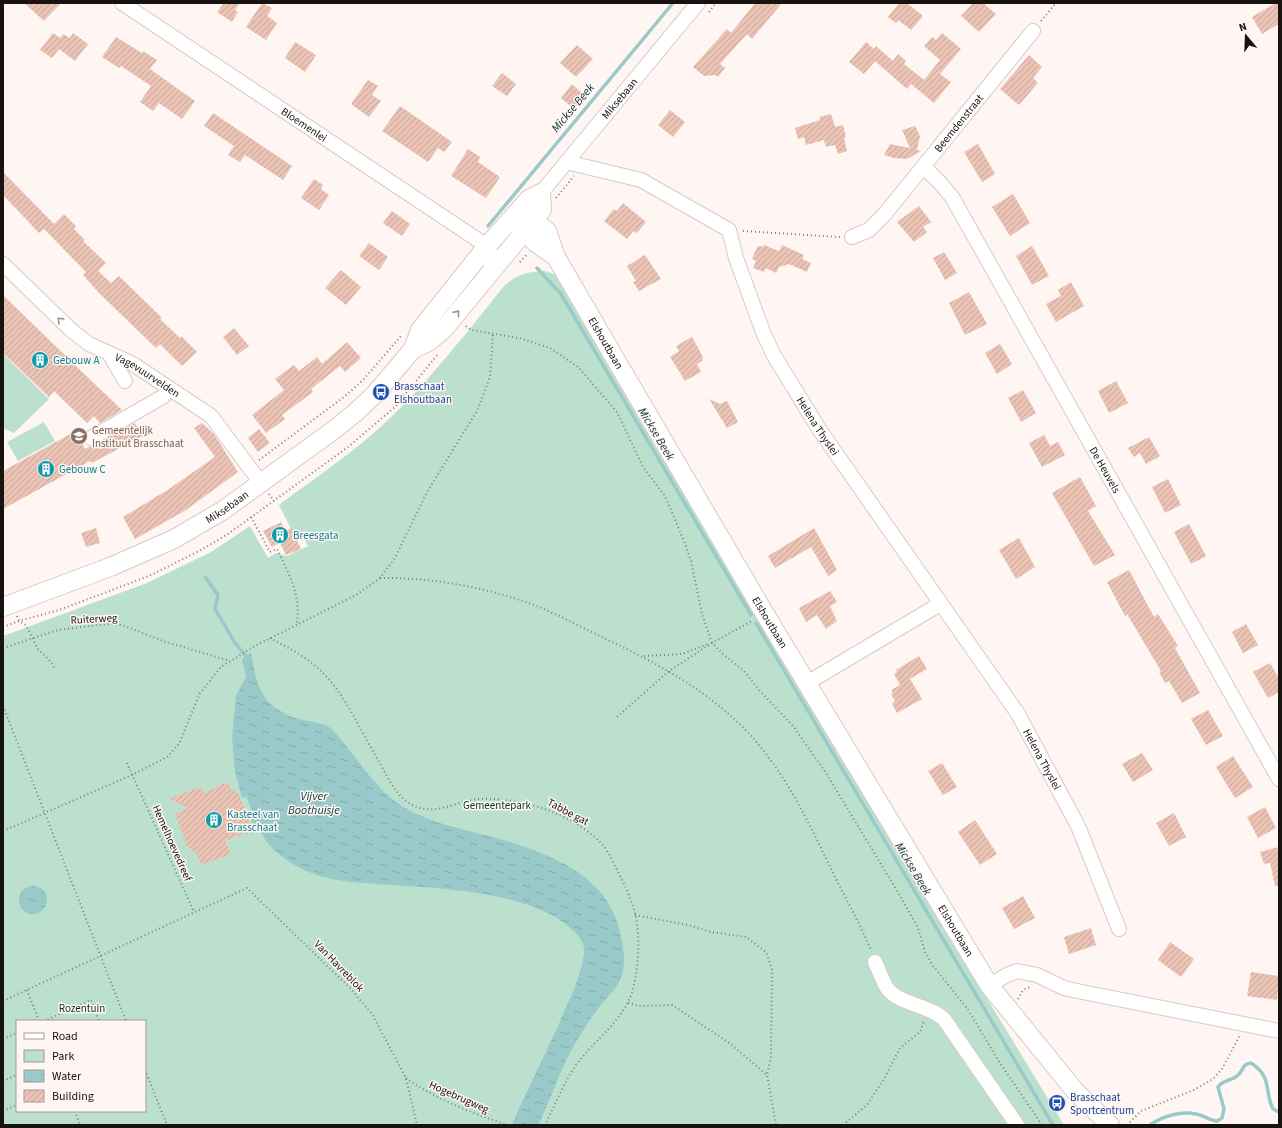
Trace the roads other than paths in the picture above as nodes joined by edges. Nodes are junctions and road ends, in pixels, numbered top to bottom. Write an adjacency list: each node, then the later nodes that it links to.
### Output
1 (122, 3): 9 (street, Bloemenlei)
2 (698, 3): 4 (street, Miksebaan)
3 (1033, 31): 5 (street, Beemdenstraat)
4 (566, 162): 6 (street, Miksebaan); 20 (street, Helena Thyslei)
5 (924, 167): 8 (street, Beemdenstraat); 23 (street, De Heuvels)
6 (549, 196): 7 (main road, Miksebaan)
7 (522, 220): 9 (main road, Miksebaan); 11 (main road, Miksebaan); 22 (main road, Elshoutbaan)
8 (852, 237)
9 (487, 246): 11 (street); 12 (main road, Miksebaan)
10 (3, 264): 13 (street, Vagevuurvelden, one-way to 10)
11 (491, 271): 12 (main road, Miksebaan, one-way to 11)
12 (425, 335): 19 (main road, Miksebaan)
13 (109, 353): 14 (street); 15 (street, Vagevuurvelden)
14 (125, 381)
15 (177, 392): 16 (street); 19 (street, Vagevuurvelden)
16 (164, 396): 17 (street); 18 (street)
17 (142, 401)
18 (91, 438)
19 (261, 483): 21 (main road, Miksebaan)
20 (940, 604): 22 (street); 24 (street, Helena Thyslei)
21 (3, 607)
22 (807, 683): 26 (main road, Elshoutbaan)
23 (1279, 779)
24 (1119, 929)
25 (876, 962): 28 (street)
26 (989, 985): 27 (street); 29 (main road, Elshoutbaan); 30 (main road, Elshoutbaan)
27 (1279, 1031)
28 (1017, 1125)
29 (1093, 1125)
30 (1110, 1125)

